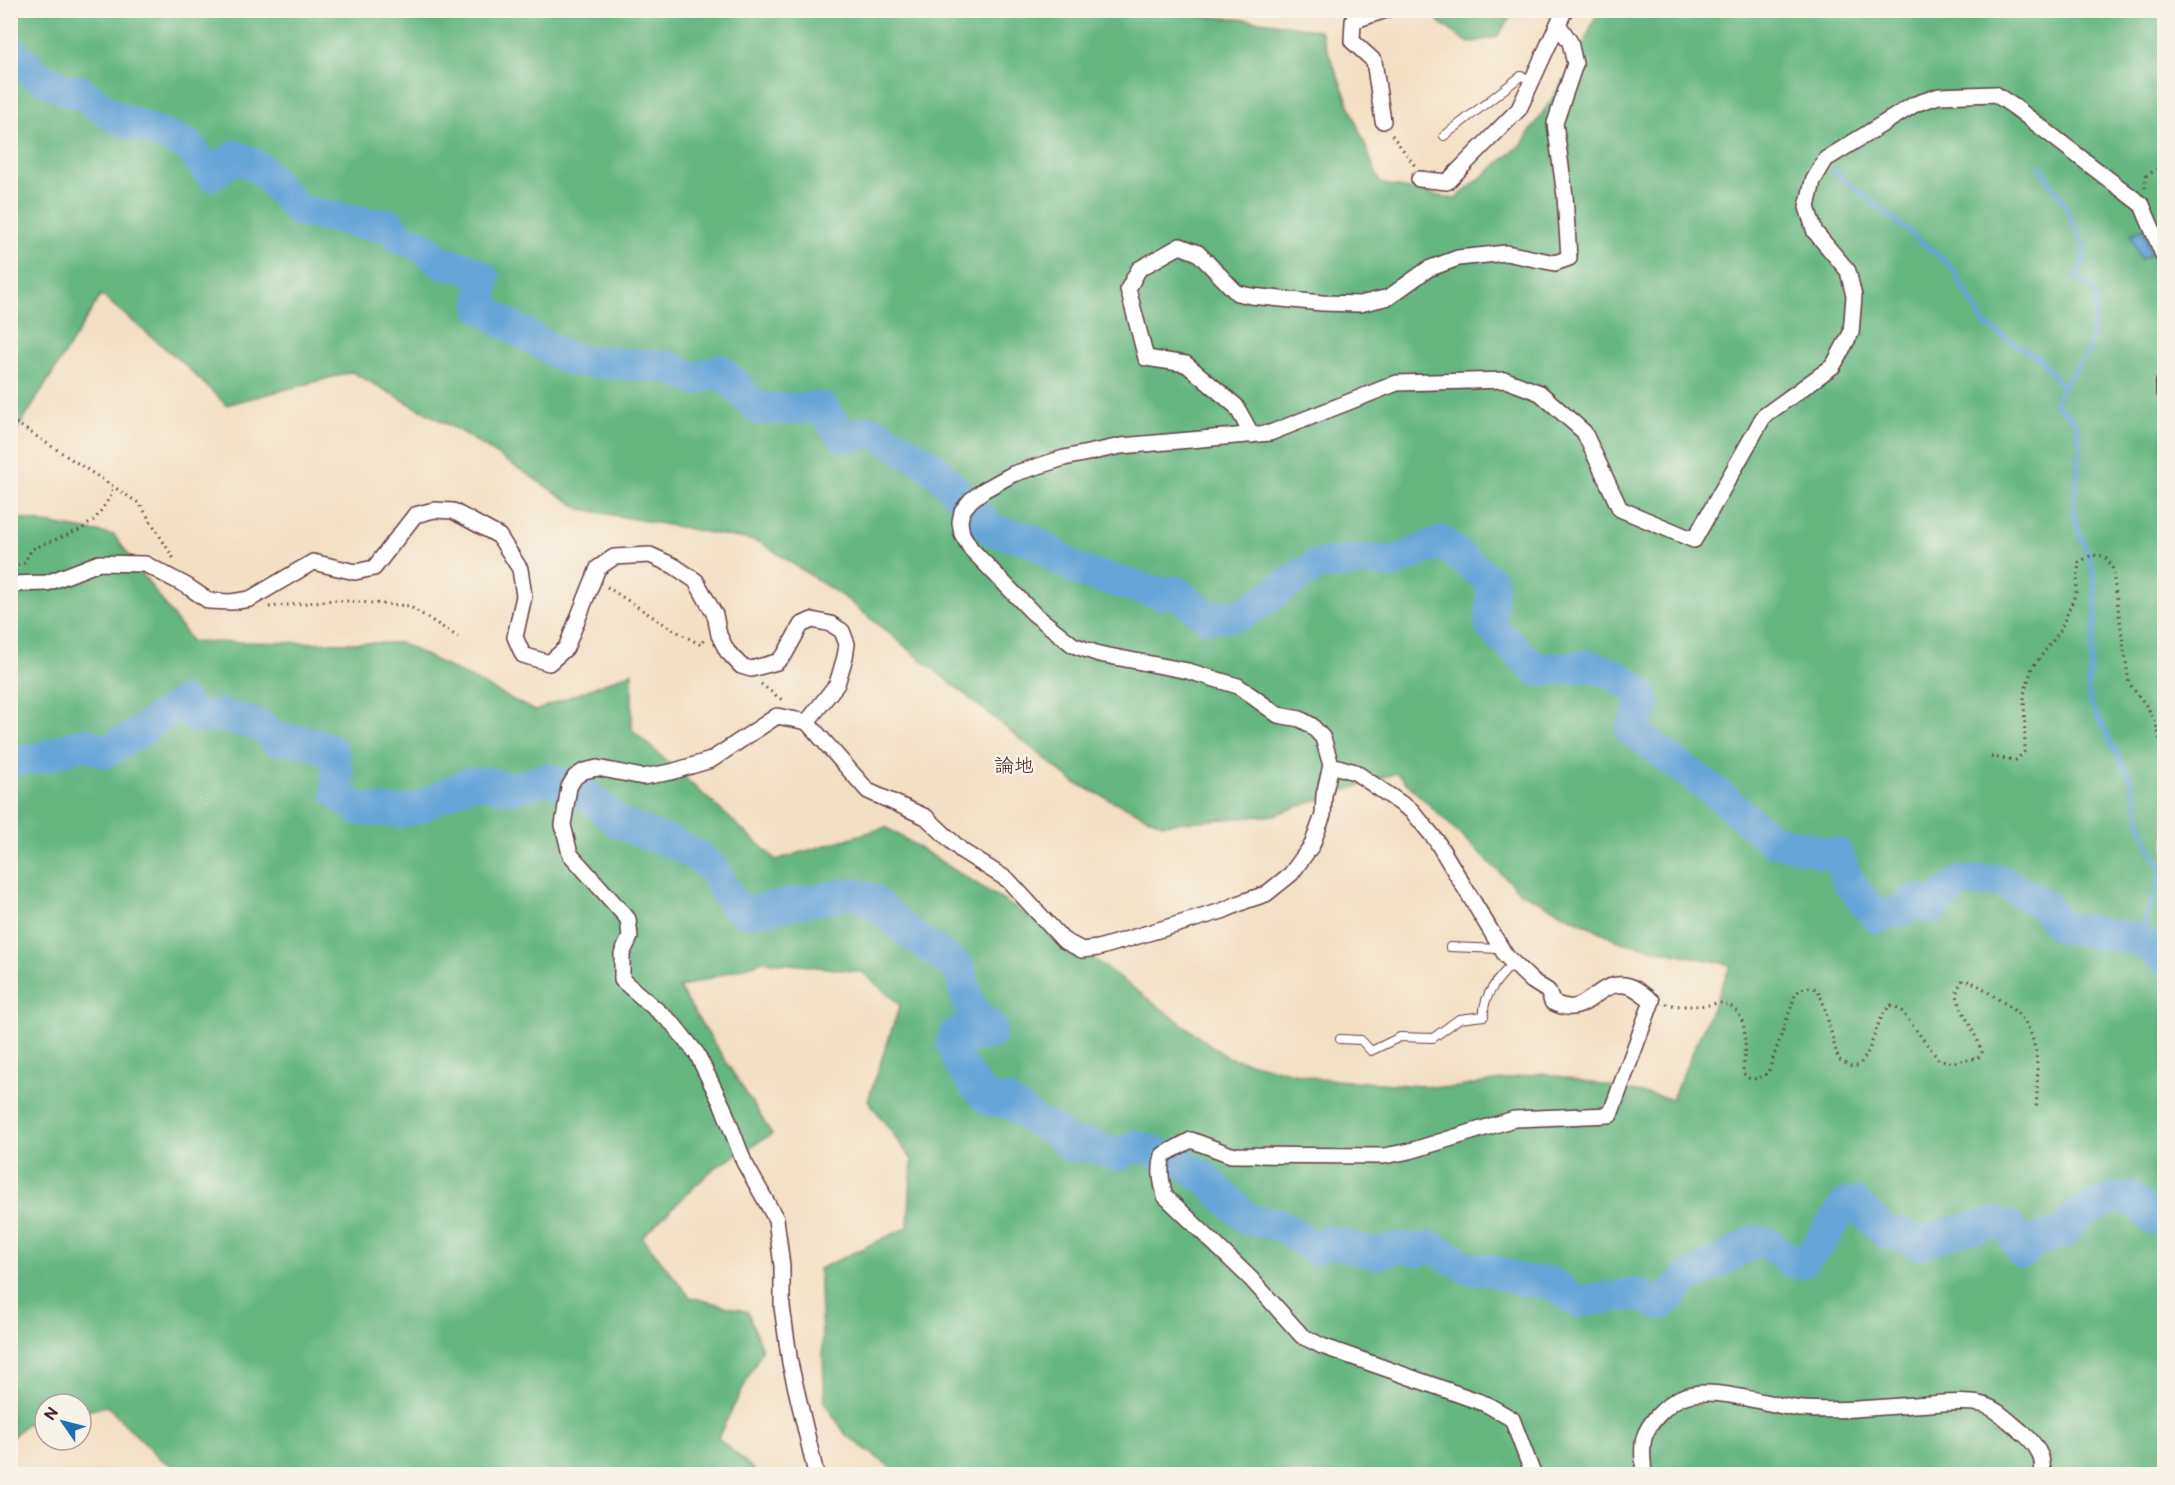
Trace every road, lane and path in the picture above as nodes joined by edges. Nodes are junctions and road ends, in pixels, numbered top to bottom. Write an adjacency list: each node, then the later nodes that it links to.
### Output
1 (1386, 10): 2 (street)
2 (1352, 16): 5 (street)
3 (1561, 17): 4 (street); 14 (street)
4 (1533, 80): 6 (lane); 8 (street)
5 (1383, 121): 8 (path)
6 (1444, 136)
7 (2157, 169): 9 (path)
8 (1419, 180)
9 (2142, 205): 10 (street); 14 (street)
10 (2164, 258)
11 (2164, 382): 12 (street)
12 (2164, 392)
13 (15, 423): 15 (path)
14 (1252, 435): 26 (street)
15 (111, 484): 16 (path); 17 (path)
16 (10, 567)
17 (180, 568)
18 (595, 576): 20 (street); 21 (path); 21 (street)
19 (10, 584): 20 (street)
20 (242, 601): 22 (path)
21 (716, 619): 23 (street)
22 (458, 637)
23 (807, 722): 26 (street); 33 (street)
24 (2164, 754): 25 (path)
25 (1991, 757)
26 (1331, 765): 28 (street)
27 (1450, 947): 28 (lane)
28 (1501, 949): 29 (street)
29 (1512, 964): 30 (street); 31 (lane)
30 (1652, 1001): 32 (path); 34 (street)
31 (1340, 1039)
32 (2036, 1108)
33 (816, 1474)
34 (1533, 1474)
35 (1644, 1474): 36 (street)
36 (2042, 1474)

